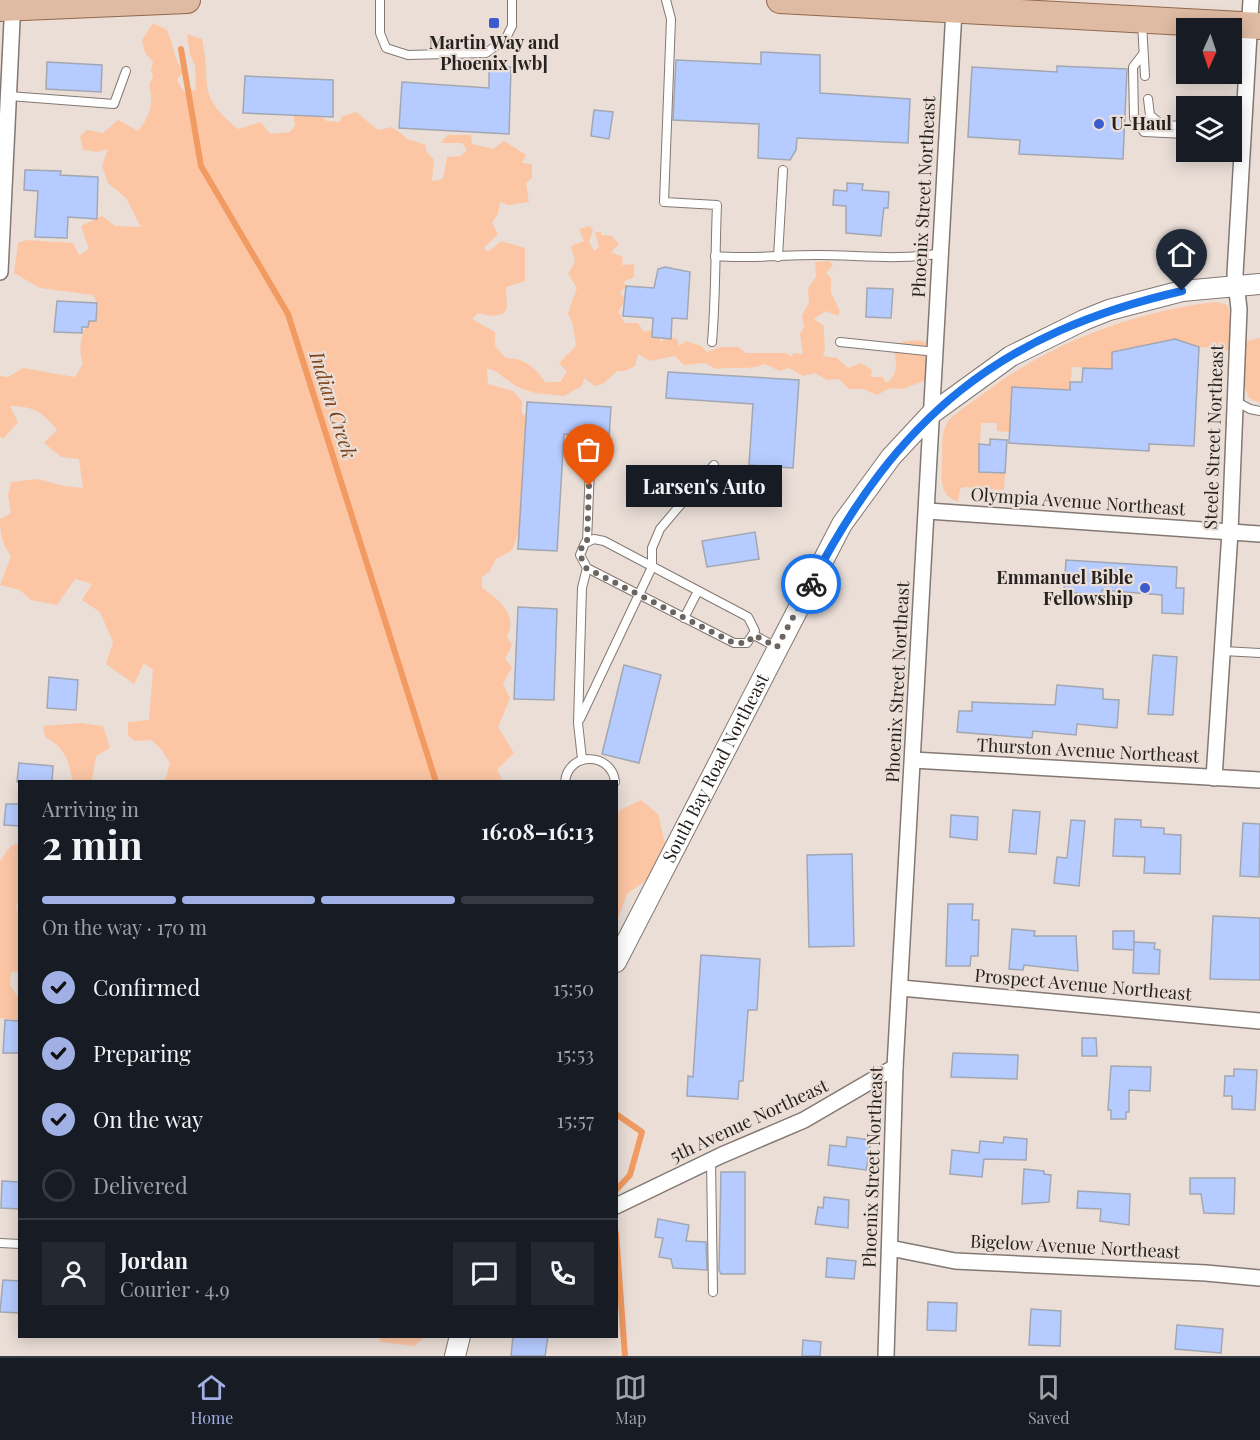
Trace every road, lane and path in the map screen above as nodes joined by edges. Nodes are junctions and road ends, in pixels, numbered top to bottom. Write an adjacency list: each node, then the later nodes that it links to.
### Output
1 (187, 0): 7 (main road)
2 (380, 0): 3 (lane)
3 (512, 0)
4 (666, 0): 22 (lane)
5 (780, 0): 8 (main road)
6 (1251, 0): 10 (street, Steele Street Northeast)
7 (9, 5): 14 (street)
8 (955, 5): 9 (main road); 21 (street, Phoenix Street Northeast)
9 (1142, 20): 10 (main road); 11 (lane)
10 (1255, 26): 16 (street, Steele Street Northeast)
11 (1143, 54): 13 (lane); 18 (lane)
12 (126, 71): 14 (lane)
13 (1145, 76)
14 (9, 96): 24 (street)
15 (1148, 99): 17 (lane)
16 (1242, 105)
17 (1176, 126)
18 (1176, 134)
19 (1237, 162): 26 (street, Steele Street Northeast)
20 (783, 170): 23 (lane)
21 (942, 252): 23 (lane); 29 (street, Phoenix Street Northeast)
22 (715, 256): 23 (lane); 27 (lane)
23 (778, 257)
24 (0, 272)
25 (1260, 284): 26 (street, South Bay Road Northeast)
26 (1237, 285): 30 (street, Steele Street Northeast); 32 (street, South Bay Road Northeast)
27 (712, 342)
28 (840, 342): 29 (lane)
29 (936, 352): 32 (street, Phoenix Street Northeast)
30 (1235, 401): 31 (lane); 36 (street, Steele Street Northeast)
31 (1260, 411)
32 (931, 414): 35 (street, Phoenix Street Northeast); 45 (street, South Bay Road Northeast)
33 (714, 465): 39 (lane)
34 (590, 467): 38 (lane)
35 (928, 511): 36 (street, Olympia Avenue Northeast); 50 (street, Phoenix Street Northeast)
36 (1230, 532): 37 (street, Olympia Avenue Northeast); 46 (street, Steele Street Northeast)
37 (1260, 534)
38 (587, 542): 39 (lane); 40 (lane)
39 (652, 567): 41 (lane); 42 (lane)
40 (586, 568): 42 (lane); 48 (lane)
41 (698, 591): 43 (lane); 44 (lane)
42 (638, 594): 43 (lane); 48 (lane)
43 (684, 618): 44 (lane)
44 (754, 635): 45 (lane)
45 (777, 647): 55 (street, South Bay Road Northeast)
46 (1222, 651): 47 (lane); 51 (street, Steele Street Northeast)
47 (1260, 653)
48 (578, 723): 49 (lane)
49 (582, 759): 52 (lane); 53 (lane)
50 (913, 760): 51 (street, Thurston Avenue Northeast); 56 (street, Phoenix Street Northeast)
51 (1214, 778): 54 (street, Thurston Avenue Northeast)
52 (566, 780)
53 (614, 780)
54 (1260, 780)
55 (618, 958)
56 (902, 988): 57 (street, Prospect Avenue Northeast); 58 (street, Phoenix Street Northeast)
57 (1260, 1021)
58 (895, 1067): 59 (street, 5th Avenue Northeast); 63 (street, Phoenix Street Northeast)
59 (711, 1160): 60 (street, 5th Avenue Northeast); 65 (lane)
60 (618, 1205)
61 (0, 1243): 62 (lane)
62 (18, 1244)
63 (890, 1248): 64 (street, Bigelow Avenue Northeast); 68 (street, Phoenix Street Northeast)
64 (1260, 1278)
65 (713, 1292)
66 (460, 1338): 67 (street)
67 (455, 1356)
68 (886, 1356)

